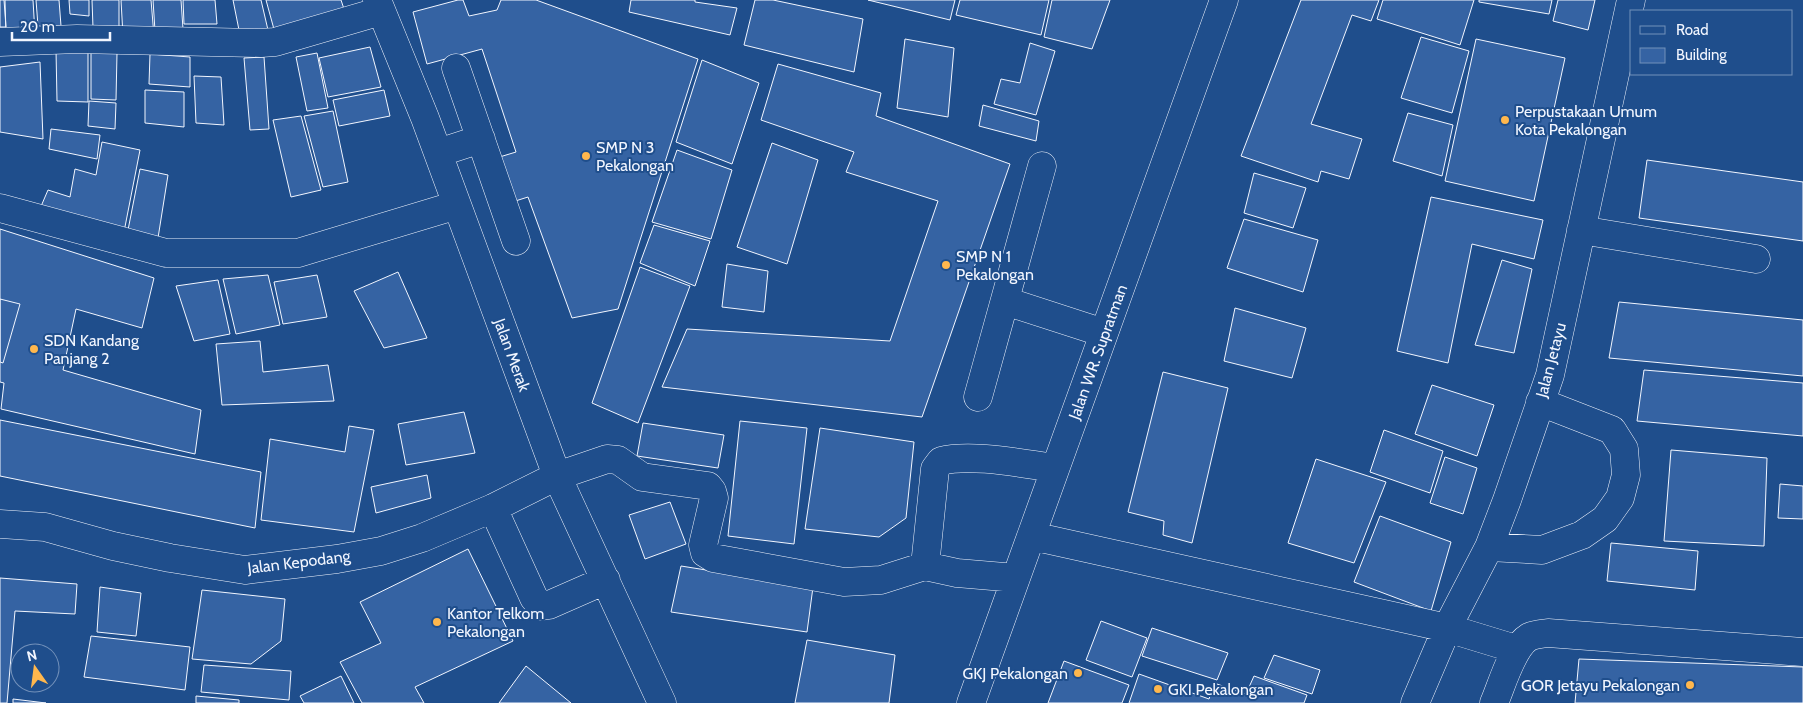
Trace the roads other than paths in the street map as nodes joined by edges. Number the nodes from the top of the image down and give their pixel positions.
1 (1224, 0) edge
2 (1631, 0) edge
3 (379, 5) edge
4 (0, 42) edge
5 (456, 68) dead end
6 (481, 139) junction
7 (438, 153) junction
8 (1042, 166) dead end
9 (457, 205) junction
10 (0, 208) edge
11 (1582, 230) junction
12 (516, 241) dead end
13 (1756, 259) dead end
14 (1005, 301) junction
15 (1104, 333) junction
16 (978, 397) dead end
17 (1540, 402) junction
18 (1056, 468) junction
19 (557, 476) junction
20 (493, 508) junction
21 (0, 524) edge
22 (1032, 536) junction
23 (1489, 547) junction
24 (925, 566) junction
25 (1016, 578) junction
26 (606, 580) junction
27 (1447, 628) junction
28 (1516, 649) junction
29 (1803, 652) edge
30 (662, 703) edge
31 (971, 703) edge
32 (1415, 703) edge
33 (1494, 703) edge

1 - 15 street, Jalan WR. Supratman
2 - 11 street, Jalan Jetayu
3 - 4 street
3 - 7 street, Jalan Merak
5 - 6 street
6 - 7 street
6 - 12 street
7 - 9 street, Jalan Merak
8 - 14 street
9 - 10 street
9 - 19 street, Jalan Merak
11 - 13 street
11 - 17 street, Jalan Jetayu
14 - 15 street
14 - 16 street
15 - 18 street, Jalan WR. Supratman
17 - 23 street, Jalan Jetayu
17 - 23 street
18 - 22 street, Jalan WR. Supratman
18 - 24 street
19 - 20 street, Jalan Kepodang
19 - 24 street, Jalan Kepodang
19 - 26 street, Jalan Merak
20 - 21 street, Jalan Kepodang
20 - 26 street
22 - 25 street, Jalan WR. Supratman
22 - 27 street
23 - 27 street, Jalan Jetayu
24 - 25 street
25 - 31 street, Jalan WR. Supratman
26 - 30 street, Jalan Merak
27 - 28 street
27 - 32 street, Jalan Jetayu
28 - 29 street
28 - 33 street

